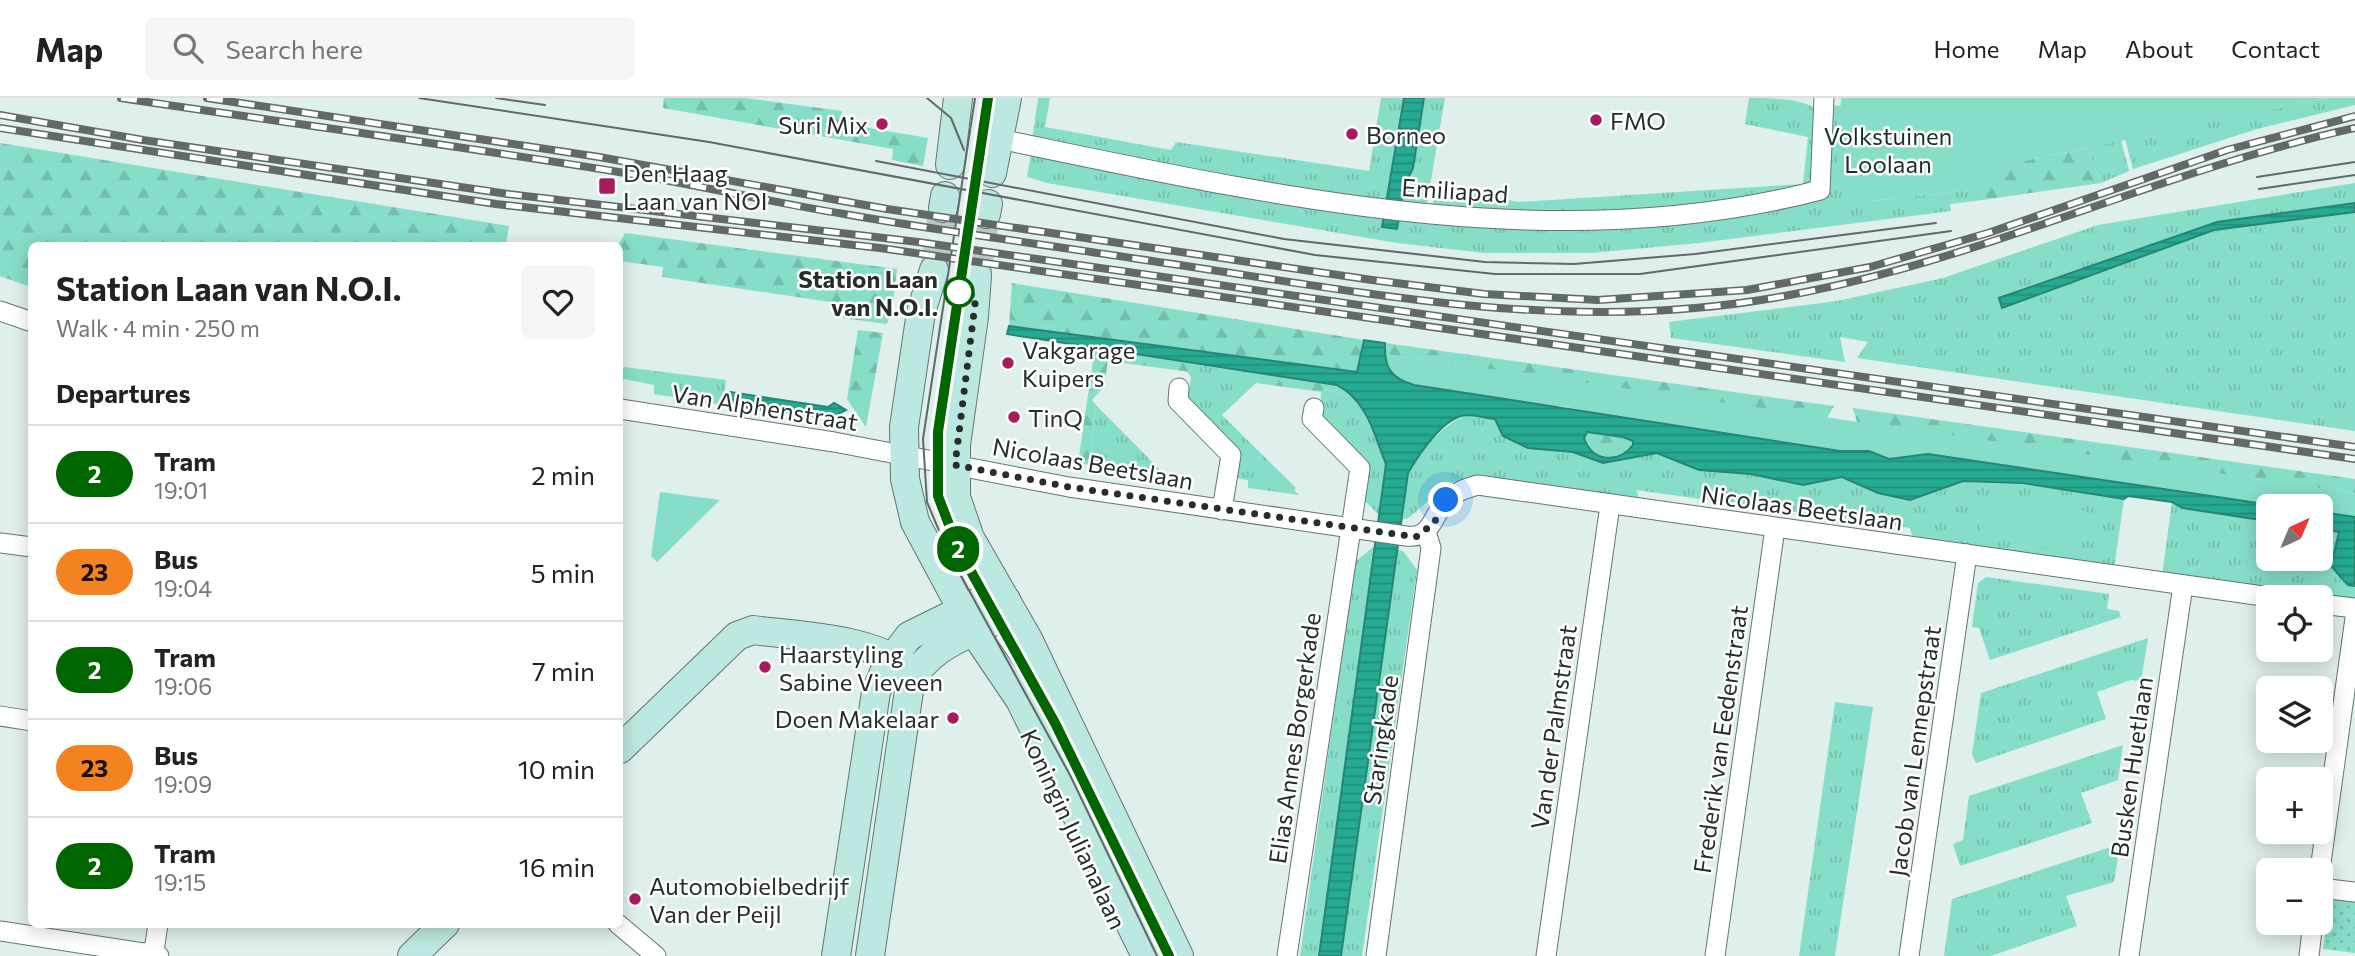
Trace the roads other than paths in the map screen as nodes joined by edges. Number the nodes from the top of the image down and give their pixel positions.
1 (958, 98) edge
2 (1007, 98) edge
3 (1825, 98) edge
4 (999, 139) junction
5 (950, 165) dead end
6 (992, 173) dead end
7 (934, 270) tunnel mouth
8 (977, 275) tunnel mouth
9 (0, 311) edge
10 (28, 321) edge
11 (1179, 388) dead end
12 (1314, 408) dead end
13 (623, 409) edge
14 (903, 455) junction
15 (955, 465) junction
16 (1610, 505) junction
17 (1222, 510) junction
18 (1349, 527) junction
19 (1775, 528) junction
20 (1426, 532) junction
21 (0, 543) edge
22 (28, 546) edge
23 (1967, 554) junction
24 (2183, 585) junction
25 (2256, 595) edge
26 (1006, 600) junction
27 (2333, 605) edge
28 (2355, 608) edge
29 (2355, 618) edge
30 (967, 621) junction
31 (893, 655) junction
32 (915, 673) junction
33 (1055, 699) junction
34 (1020, 700) junction
35 (0, 716) edge
36 (28, 720) edge
37 (623, 745) edge
38 (2322, 858) edge
39 (2333, 889) edge
40 (2355, 892) edge
41 (158, 928) edge
42 (441, 928) edge
43 (623, 928) edge
44 (0, 932) edge
45 (2313, 935) edge
46 (157, 953) edge
47 (412, 956) edge
48 (656, 956) edge
49 (835, 956) edge
50 (870, 956) edge
51 (1134, 956) edge
52 (1146, 956) edge
53 (1179, 956) edge
54 (1193, 956) edge
55 (1287, 956) edge
56 (1376, 956) edge
57 (1546, 956) edge
58 (1714, 956) edge
59 (1909, 956) edge
60 (2129, 956) edge
61 (2312, 956) edge

1 - 5 main road
2 - 4 main road
3 - 4 street, Emiliapad
4 - 6 main road
7 - 14 main road, Koningin Julianalaan
8 - 15 main road, Koningin Julianalaan
9 - 10 street
11 - 17 street, Nicolaas Beetslaan
12 - 18 street
13 - 14 street, Van Alphenstraat
14 - 15 street, Van Alphenstraat
14 - 30 main road, Koningin Julianalaan
15 - 17 street, Nicolaas Beetslaan
15 - 26 main road, Koningin Julianalaan
16 - 19 street, Nicolaas Beetslaan
16 - 20 street, Nicolaas Beetslaan
16 - 57 street, Van der Palmstraat
17 - 18 street, Nicolaas Beetslaan
18 - 20 street, Nicolaas Beetslaan
18 - 55 street, Elias Annes Borgerkade
19 - 23 street, Nicolaas Beetslaan
19 - 58 street, Frederik van Eedenstraat
20 - 56 street, Staringkade
21 - 22 street
23 - 24 street, Nicolaas Beetslaan
23 - 59 street, Jacob van Lennepstraat
24 - 25 street, Nicolaas Beetslaan
24 - 60 street, Busken Huetlaan
26 - 30 main road
26 - 33 main road, Koningin Julianalaan
27 - 28 street
29 - 38 street
30 - 31 main road
30 - 32 main road
30 - 34 main road, Koningin Julianalaan
31 - 32 main road
31 - 37 main road
31 - 49 main road
32 - 50 main road
33 - 53 main road, Koningin Julianalaan
33 - 54 street, Koningin Julianalaan
34 - 51 street, Koningin Julianalaan
34 - 52 main road, Koningin Julianalaan
35 - 36 street
39 - 40 street
41 - 46 street
42 - 47 main road
43 - 48 street
44 - 46 street
45 - 61 street

